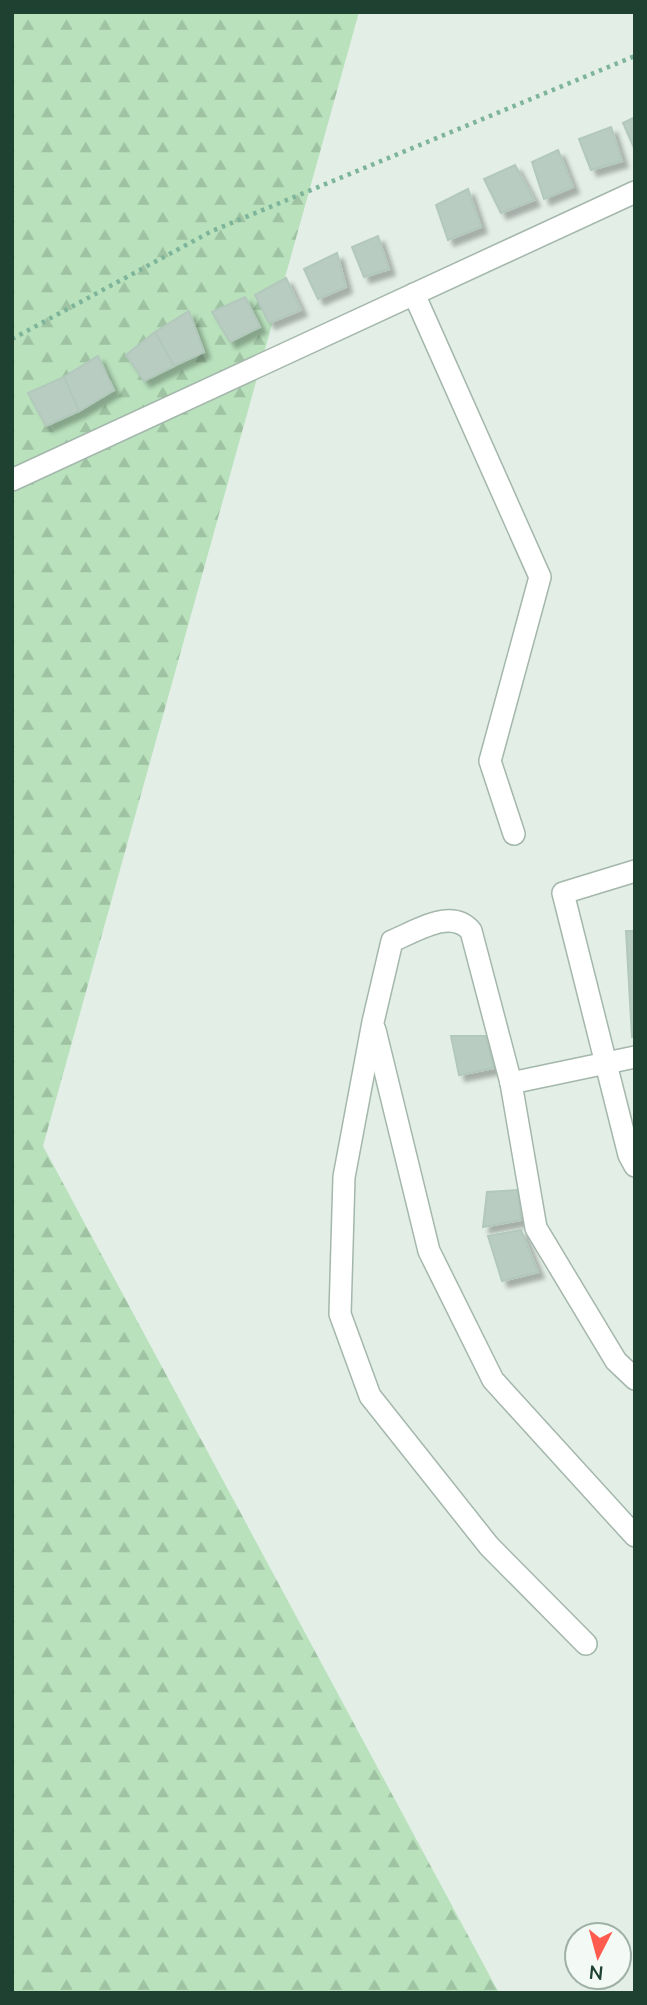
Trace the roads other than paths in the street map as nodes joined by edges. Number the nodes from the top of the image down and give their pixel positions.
1 (635, 192) edge
2 (414, 294) junction
3 (12, 480) edge
4 (514, 834) dead end
5 (635, 871) edge
6 (373, 1022) junction
7 (635, 1058) edge
8 (606, 1062) junction
9 (511, 1083) junction
10 (635, 1166) edge
11 (635, 1379) edge
12 (635, 1536) edge
13 (586, 1644) dead end

1 - 2 street
2 - 3 street
2 - 4 street
5 - 8 street
6 - 9 street
6 - 12 street
6 - 13 street
7 - 8 street
8 - 9 street
8 - 10 street
9 - 11 street

